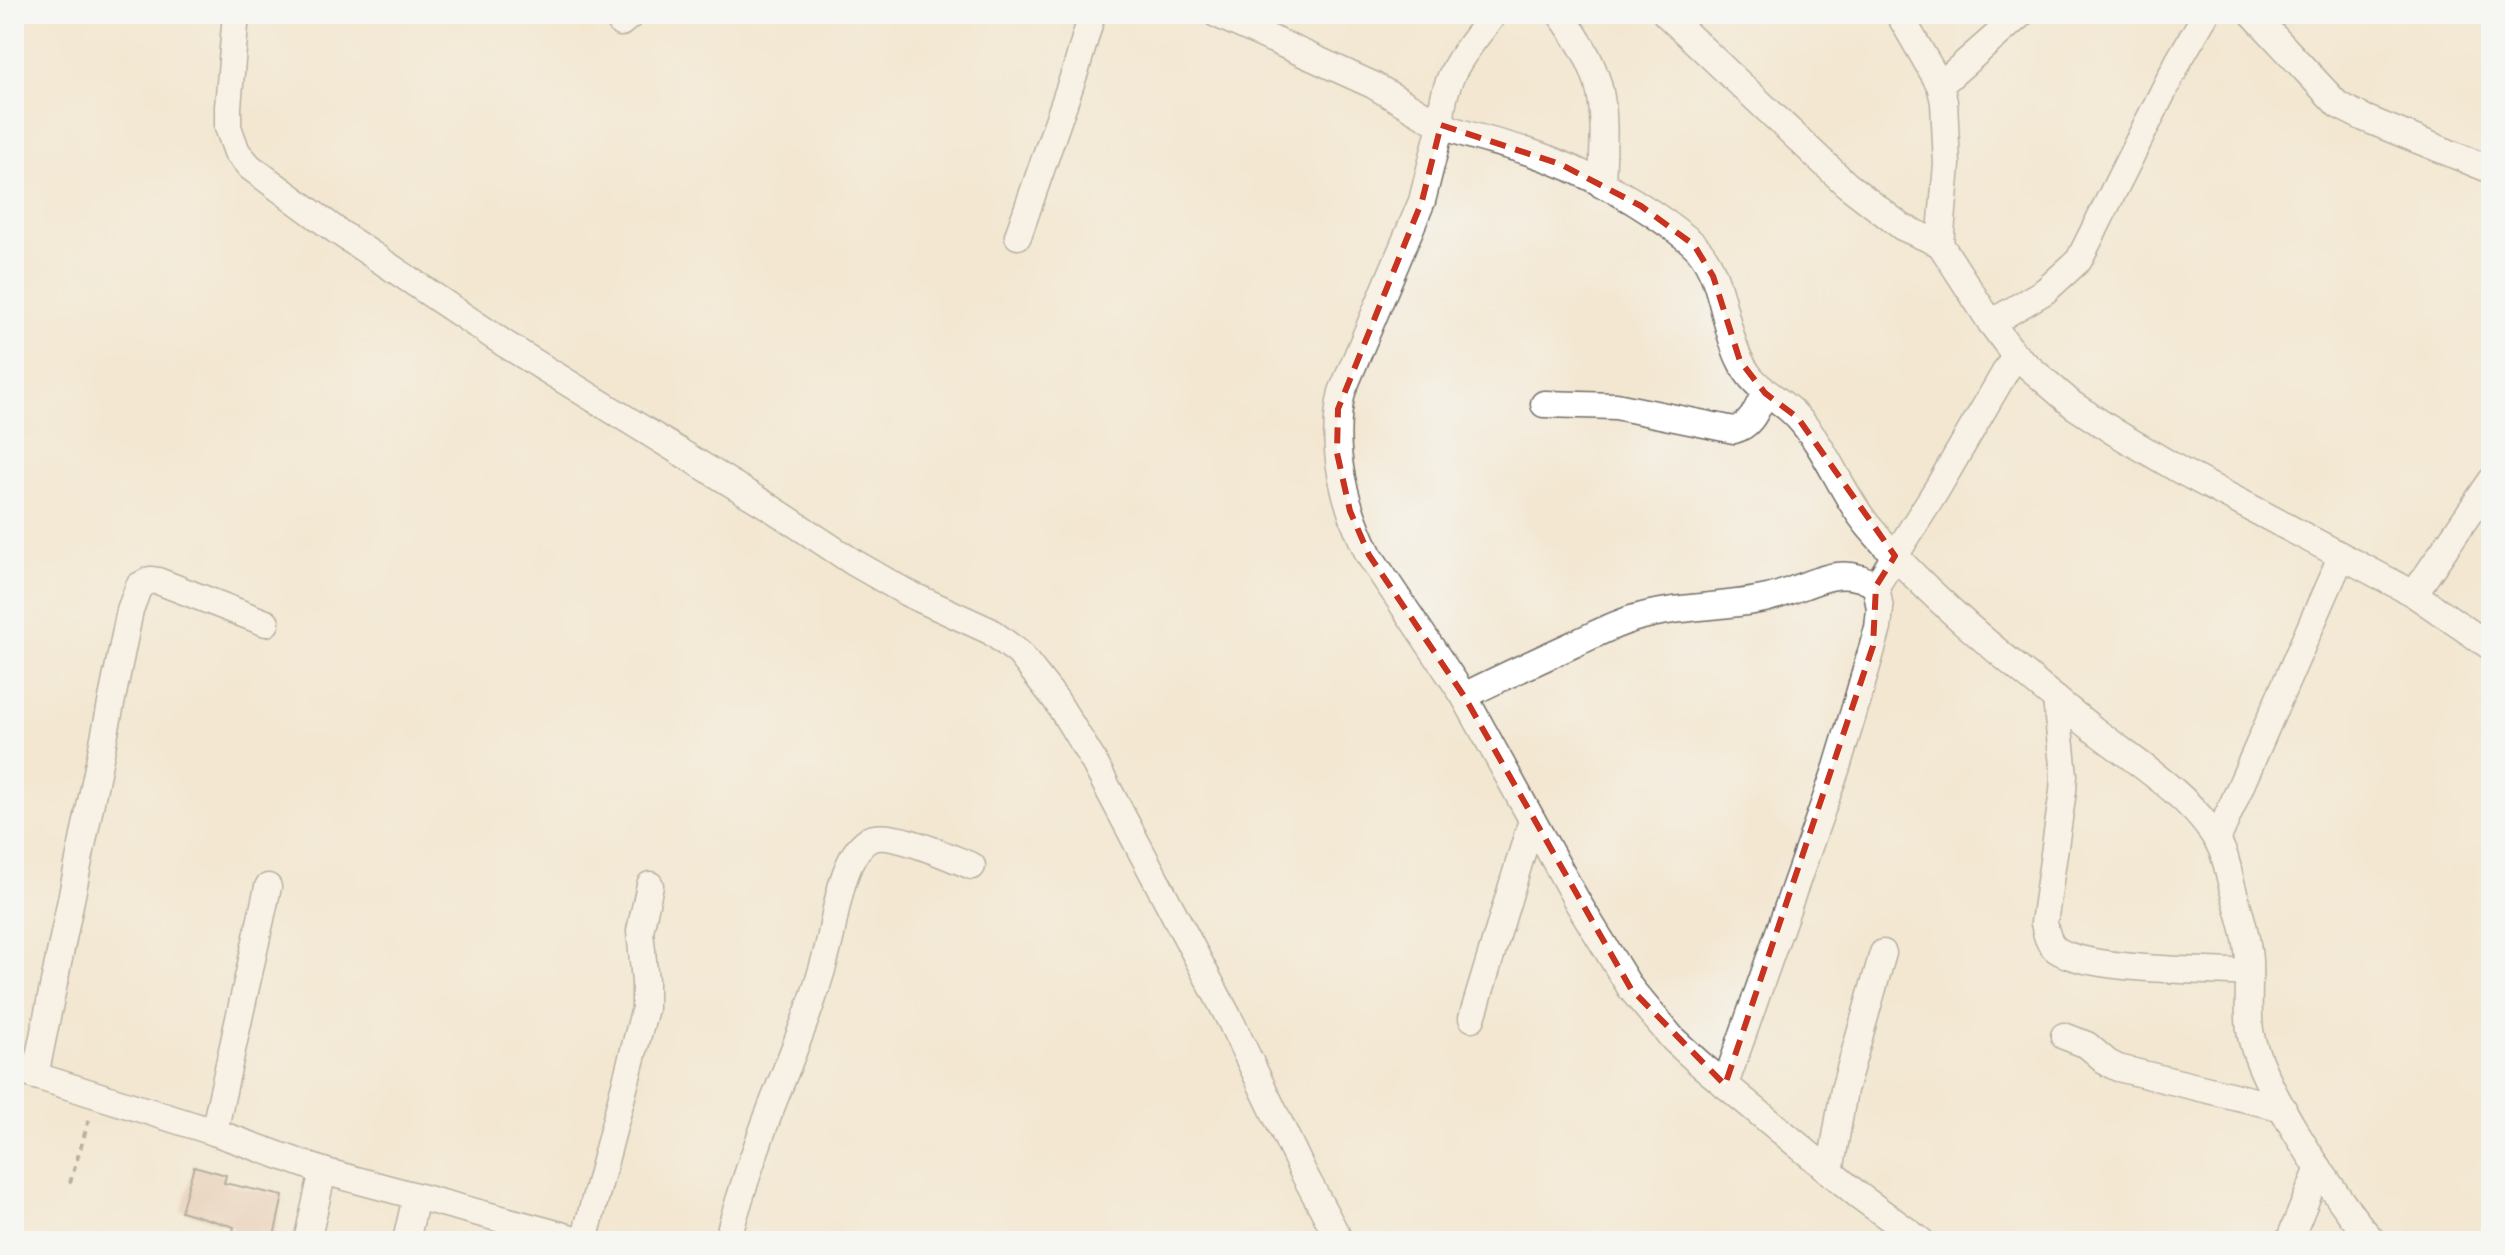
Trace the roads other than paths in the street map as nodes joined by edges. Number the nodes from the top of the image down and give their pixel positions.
1 (236, 14) edge
2 (1092, 14) edge
3 (1216, 14) edge
4 (1494, 14) edge
5 (1560, 14) edge
6 (1666, 14) edge
7 (1899, 14) edge
8 (2021, 14) edge
9 (2206, 14) edge
10 (2253, 14) edge
11 (1940, 85) junction
12 (1441, 125) junction
13 (2491, 170) edge
14 (1602, 185) junction
15 (1018, 236) dead end
16 (1940, 244) junction
17 (1991, 323) junction
18 (2015, 355) junction
19 (1765, 393) junction
20 (1544, 404) dead end
21 (2491, 481) edge
22 (1895, 556) junction
23 (2341, 557) junction
24 (1876, 586) junction
25 (2414, 594) junction
26 (266, 623) dead end
27 (2491, 647) edge
28 (1464, 696) junction
29 (2056, 699) junction
30 (1532, 820) junction
31 (2217, 840) junction
32 (972, 866) dead end
33 (650, 885) dead end
34 (268, 887) dead end
35 (1883, 953) dead end
36 (2249, 973) junction
37 (1472, 1018) dead end
38 (2064, 1036) dead end
39 (25, 1072) edge
40 (1725, 1085) junction
41 (2283, 1108) junction
42 (214, 1132) junction
43 (2319, 1168) junction
44 (323, 1171) junction
45 (1830, 1172) junction
46 (416, 1197) junction
47 (307, 1241) edge
48 (406, 1241) edge
49 (584, 1241) edge
50 (727, 1241) edge
51 (1340, 1241) edge
52 (1921, 1241) edge
53 (2289, 1241) edge
54 (2373, 1241) edge

1 - 51 street
2 - 15 street
3 - 12 street
4 - 12 street
5 - 14 street
6 - 16 street
7 - 11 street
8 - 11 street
9 - 17 street
10 - 13 street
11 - 16 street
12 - 14 street
12 - 28 street
14 - 19 street
16 - 17 street
17 - 18 street
18 - 22 street
18 - 23 street
19 - 20 street
19 - 22 street
21 - 25 street
22 - 24 street
22 - 29 street
23 - 25 street
23 - 31 street
24 - 28 street
24 - 40 street
25 - 27 street
26 - 39 street
28 - 30 street
29 - 31 street
29 - 36 street
30 - 37 street
30 - 40 street
31 - 36 street
32 - 50 street
33 - 49 street
34 - 42 street
35 - 45 street
36 - 41 street
38 - 41 street
39 - 42 street
40 - 45 street
41 - 43 street
42 - 44 street
43 - 53 street
43 - 54 street
44 - 46 street
44 - 47 street
45 - 52 street
46 - 48 street
46 - 49 street

